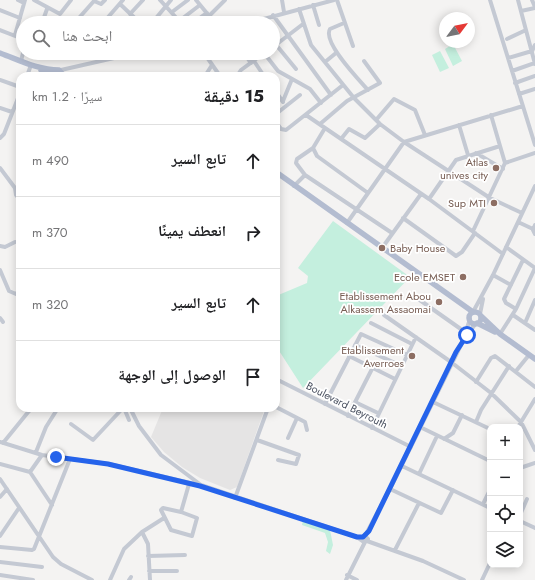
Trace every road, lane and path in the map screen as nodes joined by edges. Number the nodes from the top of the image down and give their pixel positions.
1 (18, 0) edge
2 (34, 0) edge
3 (105, 0) edge
4 (143, 0) edge
5 (160, 0) edge
6 (172, 0) edge
7 (188, 0) edge
8 (196, 0) edge
9 (225, 0) edge
10 (282, 0) edge
11 (336, 0) edge
12 (491, 0) edge
13 (518, 0) edge
14 (532, 0) edge
15 (25, 1) edge
16 (69, 1) edge
17 (121, 2) edge
18 (200, 5) junction
19 (314, 5) junction
20 (166, 6) junction
21 (535, 7) edge
22 (47, 9) junction
23 (299, 9) junction
24 (0, 10) edge
25 (521, 11) junction
26 (172, 12) junction
27 (284, 12) junction
28 (130, 14) joint
29 (208, 14) junction
30 (273, 15) joint
31 (16, 16) edge
32 (21, 16) edge
33 (44, 16) edge
34 (81, 16) edge
35 (110, 16) edge
36 (158, 16) edge
37 (175, 16) edge
38 (187, 16) edge
39 (205, 16) edge
40 (270, 16) edge
41 (344, 23) junction
42 (303, 24) junction
43 (319, 25) dead end
44 (280, 26) edge
45 (0, 30) edge
46 (526, 30) junction
47 (16, 32) edge
48 (15, 36) joint
49 (287, 36) junction
50 (507, 39) dead end
51 (280, 40) edge
52 (353, 46) dead end
53 (535, 46) edge
54 (280, 51) edge
55 (532, 51) junction
56 (336, 53) junction
57 (0, 54) edge
58 (508, 58) junction
59 (16, 60) edge
60 (17, 60) edge
61 (105, 60) edge
62 (209, 60) edge
63 (255, 60) edge
64 (269, 60) edge
65 (20, 61) joint
66 (252, 62) junction
67 (325, 62) junction
68 (364, 62) dead end
69 (535, 64) edge
70 (31, 65) junction
71 (212, 65) junction
72 (296, 69) dead end
73 (512, 71) junction
74 (28, 72) edge
75 (47, 72) edge
76 (67, 72) edge
77 (208, 72) edge
78 (217, 72) edge
79 (240, 72) edge
80 (261, 72) edge
81 (280, 72) edge
82 (280, 72) edge
83 (535, 76) edge
84 (292, 79) junction
85 (0, 80) edge
86 (515, 83) junction
87 (16, 85) edge
88 (343, 85) junction
89 (535, 89) edge
90 (368, 90) junction
91 (519, 94) junction
92 (300, 95) dead end
93 (331, 95) junction
94 (280, 97) edge
95 (354, 98) junction
96 (283, 101) junction
97 (16, 102) edge
98 (321, 103) junction
99 (286, 106) junction
100 (523, 106) junction
101 (0, 108) edge
102 (280, 111) edge
103 (12, 112) junction
104 (306, 114) junction
105 (491, 116) junction
106 (376, 120) junction
107 (320, 124) junction
108 (380, 124) junction
109 (459, 125) junction
110 (280, 128) edge
111 (325, 128) junction
112 (425, 135) junction
113 (0, 138) edge
114 (341, 139) junction
115 (533, 140) junction
116 (404, 142) junction
117 (535, 145) edge
118 (500, 146) junction
119 (313, 148) junction
120 (476, 153) junction
121 (535, 154) edge
122 (468, 155) junction
123 (505, 163) junction
124 (0, 168) edge
125 (385, 169) junction
126 (503, 169) junction
127 (448, 171) junction
128 (305, 174) junction
129 (280, 175) edge
130 (535, 182) edge
131 (294, 186) junction
132 (535, 187) edge
133 (368, 193) junction
134 (421, 194) junction
135 (16, 195) edge
136 (490, 198) junction
137 (429, 199) junction
138 (357, 209) junction
139 (522, 213) junction
140 (403, 218) junction
141 (518, 222) junction
142 (347, 223) junction
143 (534, 227) edge
144 (474, 232) junction
145 (392, 233) junction
146 (535, 234) edge
147 (16, 242) dead end
148 (0, 246) edge
149 (506, 247) junction
150 (382, 248) junction
151 (503, 254) junction
152 (523, 260) junction
153 (535, 260) edge
154 (534, 267) edge
155 (0, 270) edge
156 (493, 275) junction
157 (511, 285) junction
158 (484, 293) junction
159 (16, 294) edge
160 (414, 296) dead end
161 (535, 300) edge
162 (516, 309) junction
163 (384, 315) dead end
164 (471, 315) junction
165 (481, 315) junction
166 (513, 315) junction
167 (371, 323) dead end
168 (477, 323) junction
169 (525, 323) junction
170 (535, 330) edge
171 (465, 332) junction
172 (500, 334) junction
173 (416, 337) junction
174 (462, 342) junction
175 (412, 344) junction
176 (354, 345) junction
177 (529, 354) junction
178 (407, 355) junction
179 (350, 356) junction
180 (535, 359) edge
181 (452, 362) junction
182 (402, 366) junction
183 (509, 366) junction
184 (373, 367) junction
185 (516, 371) junction
186 (394, 379) junction
187 (476, 382) junction
188 (280, 383) edge
189 (535, 388) edge
190 (491, 393) junction
191 (535, 399) edge
192 (355, 402) junction
193 (433, 402) junction
194 (325, 404) junction
195 (534, 405) edge
196 (280, 409) edge
197 (28, 412) edge
198 (55, 412) edge
199 (120, 412) edge
200 (126, 412) edge
201 (132, 412) edge
202 (267, 412) edge
203 (378, 413) junction
204 (462, 415) junction
205 (348, 416) junction
206 (297, 418) junction
207 (129, 420) dead end
208 (476, 422) junction
209 (520, 422) junction
210 (71, 424) dead end
211 (420, 427) junction
212 (372, 428) junction
213 (487, 428) edge
214 (307, 430) dead end
215 (437, 436) junction
216 (288, 438) dead end
217 (444, 439) junction
218 (257, 440) junction
219 (2, 442) edge
220 (411, 447) junction
221 (535, 450) edge
222 (36, 452) junction
223 (42, 454) junction
224 (70, 459) junction
225 (278, 460) dead end
226 (488, 460) edge
227 (535, 463) edge
228 (0, 464) edge
229 (402, 466) junction
230 (523, 467) edge
231 (30, 472) junction
232 (184, 474) junction
233 (419, 474) junction
234 (0, 479) edge
235 (181, 482) junction
236 (189, 484) junction
237 (200, 486) junction
238 (390, 489) junction
239 (7, 490) junction
240 (453, 490) junction
241 (487, 496) edge
242 (0, 497) edge
243 (235, 498) junction
244 (527, 500) dead end
245 (419, 503) junction
246 (483, 504) junction
247 (52, 505) junction
248 (487, 506) edge
249 (19, 508) junction
250 (523, 509) edge
251 (181, 512) junction
252 (164, 518) junction
253 (523, 523) edge
254 (535, 528) edge
255 (142, 532) junction
256 (0, 536) edge
257 (38, 536) junction
258 (365, 539) junction
259 (0, 547) edge
260 (395, 550) junction
261 (185, 555) dead end
262 (148, 556) junction
263 (0, 562) edge
264 (42, 566) dead end
265 (488, 568) edge
266 (149, 571) junction
267 (177, 571) dead end
268 (0, 576) edge
269 (346, 578) edge
270 (33, 580) edge
271 (92, 580) edge
272 (110, 580) edge
273 (150, 580) edge
274 (357, 580) edge
275 (464, 580) edge
276 (482, 580) edge

1 - 15 street
2 - 22 street
3 - 34 street
4 - 28 street
5 - 20 street
6 - 20 street
7 - 26 street
8 - 18 street
9 - 29 street
10 - 27 street
11 - 19 street
11 - 41 street
12 - 58 street
13 - 25 street
14 - 21 street
15 - 32 street
16 - 22 street
17 - 28 street
17 - 35 street
18 - 29 street
18 - 38 street
19 - 23 street
19 - 43 street
20 - 26 street
20 - 36 street
21 - 25 street
22 - 33 street
23 - 27 street
23 - 42 street
24 - 31 street
25 - 46 street
26 - 37 street
27 - 30 street
29 - 39 street
30 - 40 street
41 - 52 street
41 - 56 street
42 - 49 street
42 - 67 street
44 - 49 street
45 - 48 street
46 - 50 street
46 - 55 street
47 - 48 street
49 - 51 street
49 - 93 street
53 - 55 street
54 - 72 street
55 - 58 street
55 - 69 street
56 - 67 street
56 - 90 street
57 - 59 main road
58 - 73 street
60 - 65 main road
61 - 76 street
62 - 71 street
63 - 66 street
64 - 82 street
65 - 70 main road
66 - 79 street
66 - 80 street
67 - 88 street
68 - 90 street
69 - 73 street
70 - 74 street
70 - 75 main road
71 - 77 street
71 - 78 street
73 - 86 street
81 - 84 street
83 - 86 street
84 - 96 street
84 - 98 street
85 - 87 street
86 - 91 street
88 - 93 street
88 - 95 street
89 - 91 street
90 - 95 street
91 - 100 street
92 - 99 street
93 - 98 street
94 - 96 street
95 - 106 street
95 - 107 street
96 - 99 street
97 - 103 street
98 - 104 street
99 - 102 street
100 - 105 street
100 - 115 street
101 - 103 street
103 - 113 street
104 - 107 street
104 - 110 street
105 - 109 street
105 - 118 street
106 - 108 street
106 - 112 street
107 - 111 street
108 - 114 street
108 - 116 street
109 - 112 street
109 - 122 street
111 - 114 street
111 - 119 street
112 - 116 street
114 - 125 street
115 - 117 street
115 - 121 street
116 - 125 street
116 - 127 street
118 - 120 street
118 - 123 street
119 - 128 street
119 - 133 street
120 - 122 street
120 - 126 street
121 - 123 street
122 - 127 street
123 - 126 street
124 - 135 street
125 - 133 street
125 - 134 street
126 - 136 street
127 - 136 street
127 - 137 street
128 - 131 street
128 - 138 street
129 - 131 main road
130 - 132 street
131 - 142 main road
132 - 139 street
133 - 138 street
134 - 137 street
134 - 140 street
136 - 139 street
136 - 144 street
137 - 144 street
138 - 142 street
138 - 145 street
139 - 141 street
140 - 144 street
140 - 145 street
141 - 143 street
141 - 149 street
142 - 150 main road
143 - 146 street
144 - 151 street
145 - 150 street
147 - 148 street
149 - 151 street
149 - 152 street
150 - 164 main road
151 - 156 street
152 - 154 street
152 - 157 street
153 - 154 street
154 - 162 street
155 - 159 street
156 - 157 street
156 - 158 street
157 - 162 street
158 - 164 street
158 - 165 street
160 - 171 street
161 - 169 street
162 - 166 street
163 - 173 street
164 - 165 main road
164 - 168 main road
164 - 171 street
165 - 168 main road
165 - 172 main road
166 - 169 street
166 - 172 street
167 - 175 street
168 - 172 main road
168 - 174 street
169 - 170 street
171 - 174 street
172 - 177 main road
173 - 175 street
173 - 181 street
174 - 181 street
175 - 178 street
176 - 178 street
176 - 179 street
176 - 182 street
177 - 180 main road
177 - 185 street
178 - 182 street
179 - 184 street
179 - 194 street
181 - 187 street
181 - 193 street
182 - 186 street
183 - 185 street
183 - 187 street
183 - 190 street
184 - 186 street
184 - 192 street
185 - 189 street
186 - 203 street
187 - 190 street
188 - 194 street, Boulevard Beyrouth
190 - 208 street
190 - 209 street
191 - 195 street
192 - 203 street
192 - 205 street
193 - 204 street
193 - 211 street
194 - 205 street, Boulevard Beyrouth
195 - 209 street
196 - 206 street
197 - 219 street
198 - 222 street
199 - 210 street
200 - 207 street
201 - 232 street
202 - 218 street
203 - 212 street
204 - 208 street
204 - 217 street
205 - 212 street, Boulevard Beyrouth
206 - 214 street
206 - 216 street
208 - 213 street
209 - 221 street
211 - 215 street
211 - 220 street
212 - 220 street, Boulevard Beyrouth
215 - 217 street
215 - 233 street
217 - 226 street
218 - 225 street
218 - 243 street
219 - 222 street
220 - 229 street
222 - 223 street
223 - 224 street
223 - 231 street
224 - 235 street
224 - 247 street
227 - 230 street
228 - 231 street
229 - 233 street
229 - 238 street
231 - 247 street
232 - 235 street
232 - 237 street
233 - 240 street
234 - 239 street
235 - 236 street
236 - 237 street
236 - 251 street
237 - 243 street
238 - 245 street
238 - 258 street
239 - 242 street
239 - 249 street
240 - 245 street
240 - 246 street
241 - 246 street
243 - 258 street
244 - 250 street
245 - 260 street
246 - 248 street
247 - 257 street
249 - 256 street
249 - 257 street
251 - 252 street
251 - 252 street
252 - 255 street
253 - 254 street
255 - 262 street
255 - 272 street
257 - 259 street
257 - 271 street
258 - 260 street
258 - 269 street
260 - 275 street
261 - 262 street
262 - 266 street
263 - 264 street
265 - 276 street
266 - 267 street
266 - 273 street
268 - 270 street
269 - 274 street

